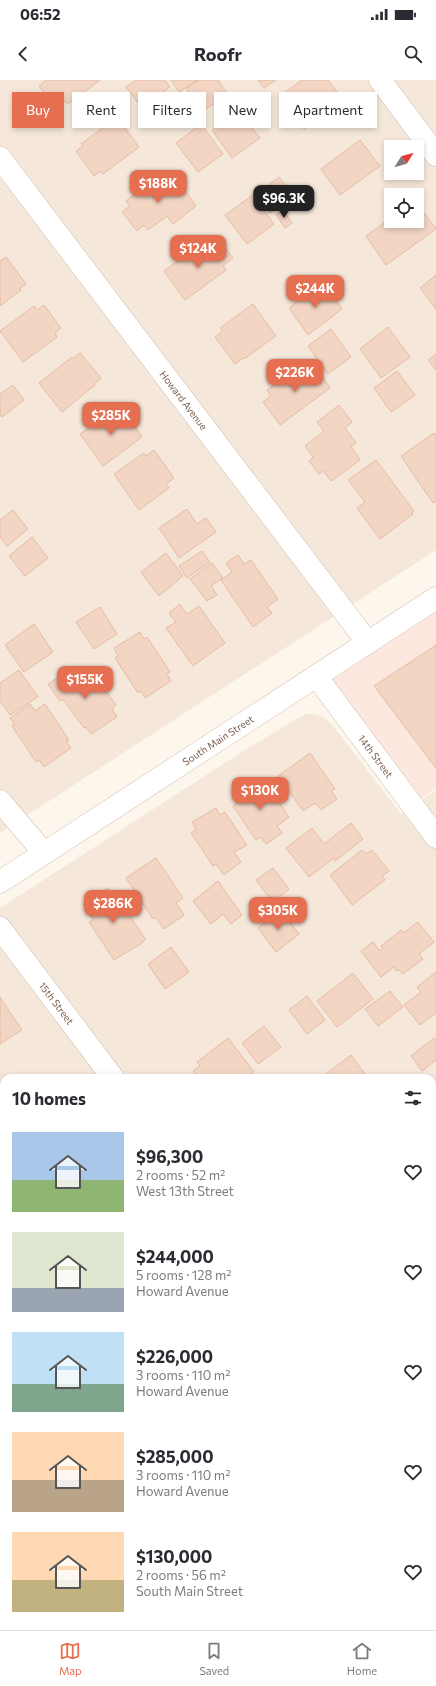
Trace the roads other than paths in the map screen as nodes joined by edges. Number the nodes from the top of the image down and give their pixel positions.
1 (380, 80) edge
2 (436, 155) edge
3 (0, 158) edge
4 (436, 598) edge
5 (368, 643) junction
6 (316, 676) junction
7 (0, 801) edge
8 (436, 837) edge
9 (44, 854) junction
10 (0, 882) edge
11 (0, 928) edge
12 (110, 1074) edge

1 - 2 street
3 - 5 street, Howard Avenue
4 - 5 street, South Main Street
5 - 6 street, South Main Street
6 - 8 street, 14th Street
6 - 9 street, South Main Street
7 - 9 street
9 - 10 street, South Main Street
11 - 12 street, 15th Street

